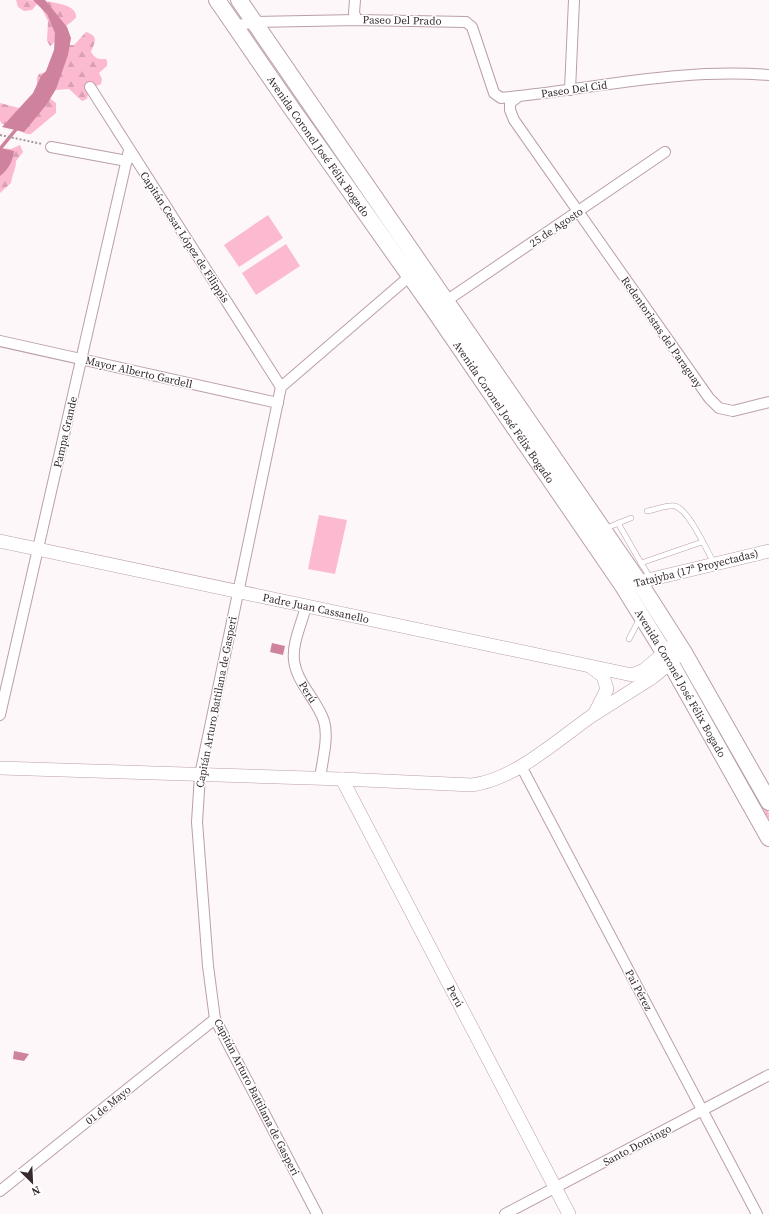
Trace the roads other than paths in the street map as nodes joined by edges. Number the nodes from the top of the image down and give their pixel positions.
1 (217, 0) edge
2 (239, 0) edge
3 (354, 0) edge
4 (574, 0) edge
5 (357, 20) junction
6 (254, 22) junction
7 (235, 26) junction
8 (769, 75) edge
9 (90, 87) dead end
10 (570, 90) junction
11 (519, 96) junction
12 (51, 147) road end
13 (129, 150) junction
14 (665, 152) dead end
15 (127, 161) junction
16 (578, 212) junction
17 (410, 276) junction
18 (446, 301) junction
19 (0, 341) edge
20 (81, 359) junction
21 (281, 387) junction
22 (769, 402) edge
23 (278, 403) junction
24 (647, 511) dead end
25 (631, 518) dead end
26 (618, 523) junction
27 (603, 530) junction
28 (0, 541) edge
29 (702, 542) junction
30 (38, 549) junction
31 (769, 551) edge
32 (641, 563) junction
33 (714, 564) junction
34 (645, 580) junction
35 (623, 586) junction
36 (238, 592) junction
37 (306, 606) junction
38 (641, 616) junction
39 (629, 639) dead end
40 (680, 646) junction
41 (667, 657) junction
42 (591, 666) junction
43 (0, 715) edge
44 (594, 715) junction
45 (521, 766) junction
46 (0, 768) edge
47 (200, 775) junction
48 (320, 779) junction
49 (342, 779) junction
50 (769, 802) edge
51 (769, 838) edge
52 (215, 1019) junction
53 (769, 1075) edge
54 (703, 1110) junction
55 (555, 1188) junction
56 (0, 1191) edge
57 (317, 1214) edge
58 (505, 1214) edge
59 (569, 1214) edge
60 (757, 1214) edge

1 - 7 main road, Avenida Coronel José Félix Bogado
2 - 6 main road, Avenida Coronel José Félix Bogado
3 - 5 street
4 - 10 street
5 - 6 street, Paseo Del Prado
5 - 11 street, Paseo Del Prado
6 - 7 street, Paseo Del Prado
6 - 18 main road, Avenida Coronel José Félix Bogado
7 - 17 main road, Avenida Coronel José Félix Bogado
8 - 10 street, Paseo Del Cid
9 - 13 street, Capitán Cesar López de Filippis
10 - 11 street, Paseo Del Cid
11 - 16 street
12 - 15 street
13 - 15 street, Pampa Grande
13 - 21 street, Capitán Cesar López de Filippis
14 - 16 street, 25 de Agosto
15 - 20 street, Pampa Grande
16 - 18 street, 25 de Agosto
16 - 22 street, Redentoristas del Paraguay
17 - 21 street
17 - 35 main road, Avenida Coronel José Félix Bogado
18 - 27 main road, Avenida Coronel José Félix Bogado
19 - 20 street, Mayor Alberto Gardell
20 - 23 street, Mayor Alberto Gardell
20 - 30 street, Pampa Grande
21 - 23 street, Capitán Arturo Battilana de Gasperi
23 - 36 street, Capitán Arturo Battilana de Gasperi
24 - 29 lane
25 - 26 lane
26 - 27 lane
26 - 32 lane
27 - 34 main road, Avenida Coronel José Félix Bogado
28 - 30 street, Padre Juan Cassanello
29 - 32 lane
29 - 33 lane
30 - 36 street, Padre Juan Cassanello
30 - 43 street, Pampa Grande
31 - 33 street, Tatajyba (17ª Proyectadas)
32 - 34 lane
33 - 34 street, Tatajyba (17ª Proyectadas)
34 - 35 street, Tatajyba (17ª Proyectadas)
34 - 40 main road, Avenida Coronel José Félix Bogado
35 - 38 main road, Avenida Coronel José Félix Bogado
36 - 37 street, Padre Juan Cassanello
36 - 47 street, Capitán Arturo Battilana de Gasperi
37 - 42 street, Padre Juan Cassanello
37 - 48 street, Perú
38 - 39 lane
38 - 41 main road, Avenida Coronel José Félix Bogado
40 - 41 street
40 - 50 main road, Avenida Coronel José Félix Bogado
41 - 42 street, Padre Juan Cassanello
41 - 44 street
41 - 51 main road, Avenida Coronel José Félix Bogado
42 - 44 street
44 - 45 street
45 - 49 street
45 - 54 street, Pai Pérez
46 - 47 street
47 - 48 street
47 - 52 street, Capitán Arturo Battilana de Gasperi
48 - 49 street
49 - 55 street, Perú
52 - 56 street, 01 de Mayo
52 - 57 street, Capitán Arturo Battilana de Gasperi
53 - 54 street, Santo Domingo
54 - 55 street, Santo Domingo
54 - 60 street, Pai Pérez
55 - 58 street, Santo Domingo
55 - 59 street, Perú

